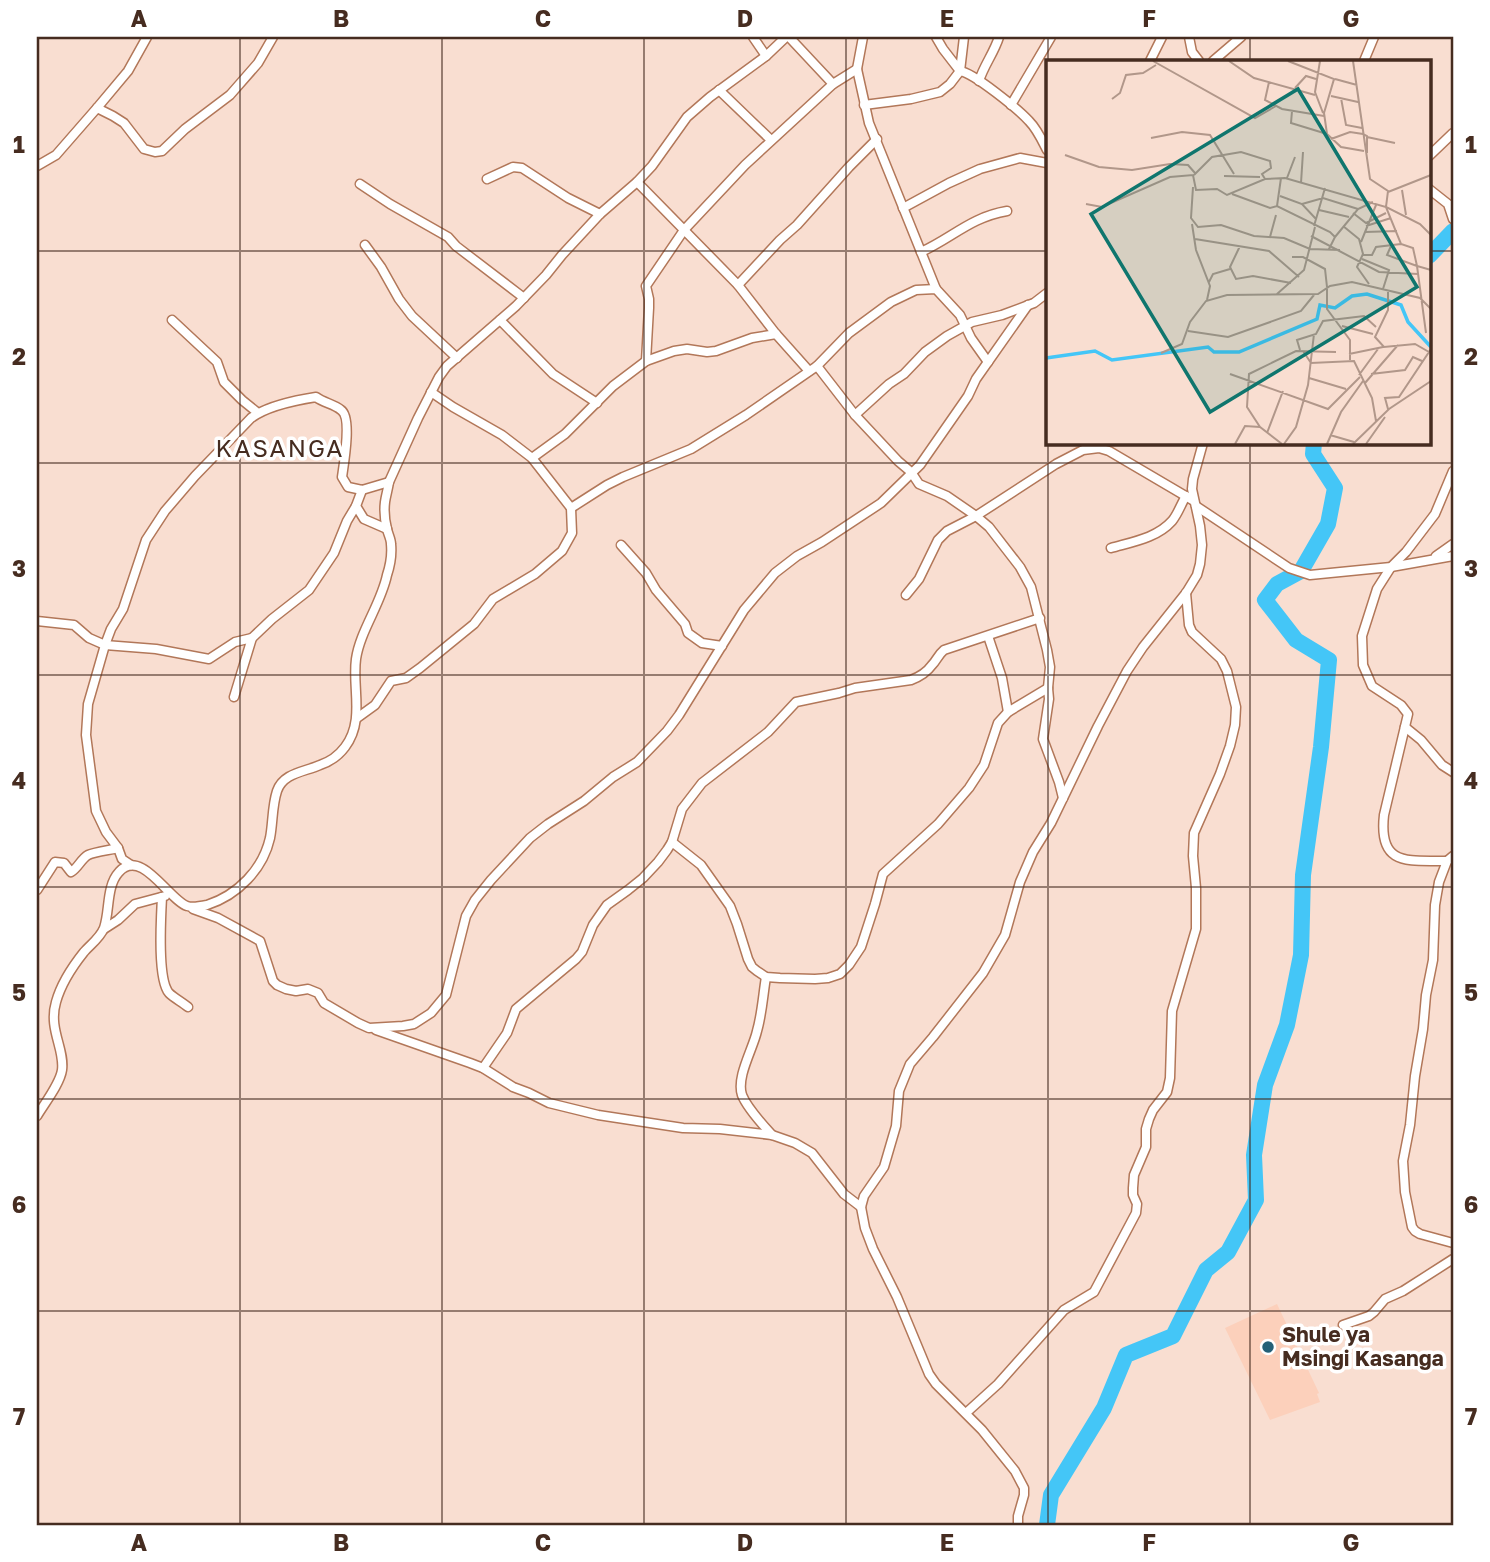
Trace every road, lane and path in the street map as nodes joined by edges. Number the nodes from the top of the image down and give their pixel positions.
1 (145, 37) edge
2 (273, 37) edge
3 (753, 37) edge
4 (788, 37) edge
5 (863, 37) edge
6 (936, 37) edge
7 (964, 37) edge
8 (999, 37) edge
9 (1051, 37) edge
10 (1162, 37) edge
11 (1189, 37) edge
12 (1241, 37) edge
13 (1374, 37) edge
14 (766, 56) junction
15 (1150, 60) edge
16 (1198, 60) edge
17 (1219, 60) edge
18 (1364, 60) edge
19 (857, 69) junction
20 (960, 71) junction
21 (979, 81) junction
22 (833, 84) junction
23 (719, 90) junction
24 (1011, 105) junction
25 (864, 106) junction
26 (97, 108) junction
27 (1453, 133) edge
28 (877, 139) junction
29 (771, 140) junction
30 (1046, 148) edge
31 (1430, 155) edge
32 (1046, 163) edge
33 (37, 166) edge
34 (487, 179) dead end
35 (637, 183) junction
36 (360, 184) dead end
37 (1430, 189) edge
38 (903, 208) junction
39 (1007, 211) dead end
40 (600, 214) junction
41 (1453, 219) edge
42 (684, 230) junction
43 (365, 245) dead end
44 (921, 252) junction
45 (738, 285) junction
46 (936, 289) junction
47 (1046, 294) edge
48 (524, 298) junction
49 (1028, 305) junction
50 (172, 320) dead end
51 (500, 320) junction
52 (966, 325) junction
53 (776, 334) junction
54 (457, 358) junction
55 (646, 361) junction
56 (988, 362) junction
57 (813, 369) junction
58 (431, 392) junction
59 (597, 403) junction
60 (258, 412) junction
61 (855, 415) junction
62 (1203, 444) edge
63 (532, 458) junction
64 (1453, 471) edge
65 (911, 472) junction
66 (389, 482) junction
67 (362, 490) junction
68 (1186, 496) junction
69 (1195, 504) junction
70 (356, 506) junction
71 (571, 508) junction
72 (976, 516) junction
73 (387, 529) junction
74 (1453, 544) edge
75 (621, 545) dead end
76 (1111, 548) dead end
77 (1453, 556) edge
78 (1432, 559) junction
79 (1391, 567) junction
80 (1186, 593) junction
81 (906, 595) dead end
82 (1040, 618) junction
83 (37, 621) edge
84 (988, 636) junction
85 (252, 638) junction
86 (105, 645) junction
87 (722, 646) junction
88 (1048, 688) junction
89 (234, 697) dead end
90 (1008, 712) junction
91 (357, 718) junction
92 (1405, 727) junction
93 (1453, 772) edge
94 (1063, 798) junction
95 (672, 842) junction
96 (118, 848) junction
97 (1450, 859) edge
98 (131, 865) junction
99 (37, 890) edge
100 (166, 895) junction
101 (187, 906) junction
102 (103, 929) junction
103 (766, 977) junction
104 (187, 1007) dead end
105 (369, 1028) junction
106 (483, 1069) junction
107 (37, 1116) edge
108 (772, 1135) junction
109 (861, 1207) junction
110 (1453, 1243) edge
111 (1453, 1259) edge
112 (1343, 1325) dead end
113 (966, 1413) junction
114 (1018, 1525) edge

1 - 26 street
2 - 26 street
3 - 14 street
4 - 14 street
4 - 22 street
5 - 19 street
6 - 20 street
7 - 20 street
8 - 21 street
9 - 24 street
10 - 15 street
11 - 16 street
12 - 17 street
13 - 18 street
14 - 23 street
19 - 22 street
19 - 25 street
20 - 21 street
20 - 25 street
21 - 24 street
22 - 29 street
23 - 29 street
23 - 35 street
24 - 30 street
25 - 28 street
26 - 33 street
27 - 31 street
28 - 38 street
28 - 45 street
29 - 42 street
32 - 38 street
34 - 40 street
35 - 40 street
35 - 42 street
36 - 48 street
37 - 41 street
38 - 44 street
39 - 44 street
40 - 48 street
42 - 45 street
42 - 55 street
43 - 54 street
44 - 46 street
45 - 53 street
46 - 52 street
46 - 57 street
47 - 49 street
48 - 51 street
49 - 52 street
49 - 56 street
50 - 60 street
51 - 54 street
51 - 59 street
52 - 56 street
52 - 61 street
53 - 55 street
53 - 57 street
54 - 58 street
55 - 59 street
56 - 65 street
57 - 61 street
57 - 71 street
58 - 63 street
58 - 66 street
59 - 63 street
60 - 67 street
60 - 86 street
61 - 65 street
62 - 69 street
63 - 71 street
64 - 79 street
65 - 72 street
65 - 87 street
66 - 67 street
66 - 73 street
67 - 70 street
68 - 69 street
68 - 72 street
68 - 76 street
69 - 79 street
69 - 80 street
70 - 73 street
70 - 85 street
71 - 91 street
72 - 81 street
72 - 82 street
73 - 91 street
74 - 78 street
75 - 87 street
77 - 78 street
78 - 79 street
79 - 92 street
80 - 94 street
80 - 113 street
82 - 84 street
82 - 88 street
83 - 86 street
84 - 90 street
84 - 95 street
85 - 86 street
85 - 89 street
86 - 96 street
87 - 105 street
88 - 90 street
88 - 94 street
90 - 103 street
91 - 101 street
92 - 93 street
92 - 97 street
94 - 109 street
95 - 103 street
95 - 106 street
96 - 98 street
96 - 99 street
97 - 110 street
98 - 100 street
98 - 102 street
100 - 101 street
100 - 102 street
100 - 104 street
101 - 105 street
102 - 107 street
103 - 108 street
105 - 106 street
106 - 108 street
108 - 109 street
109 - 113 street
111 - 112 street
113 - 114 street

